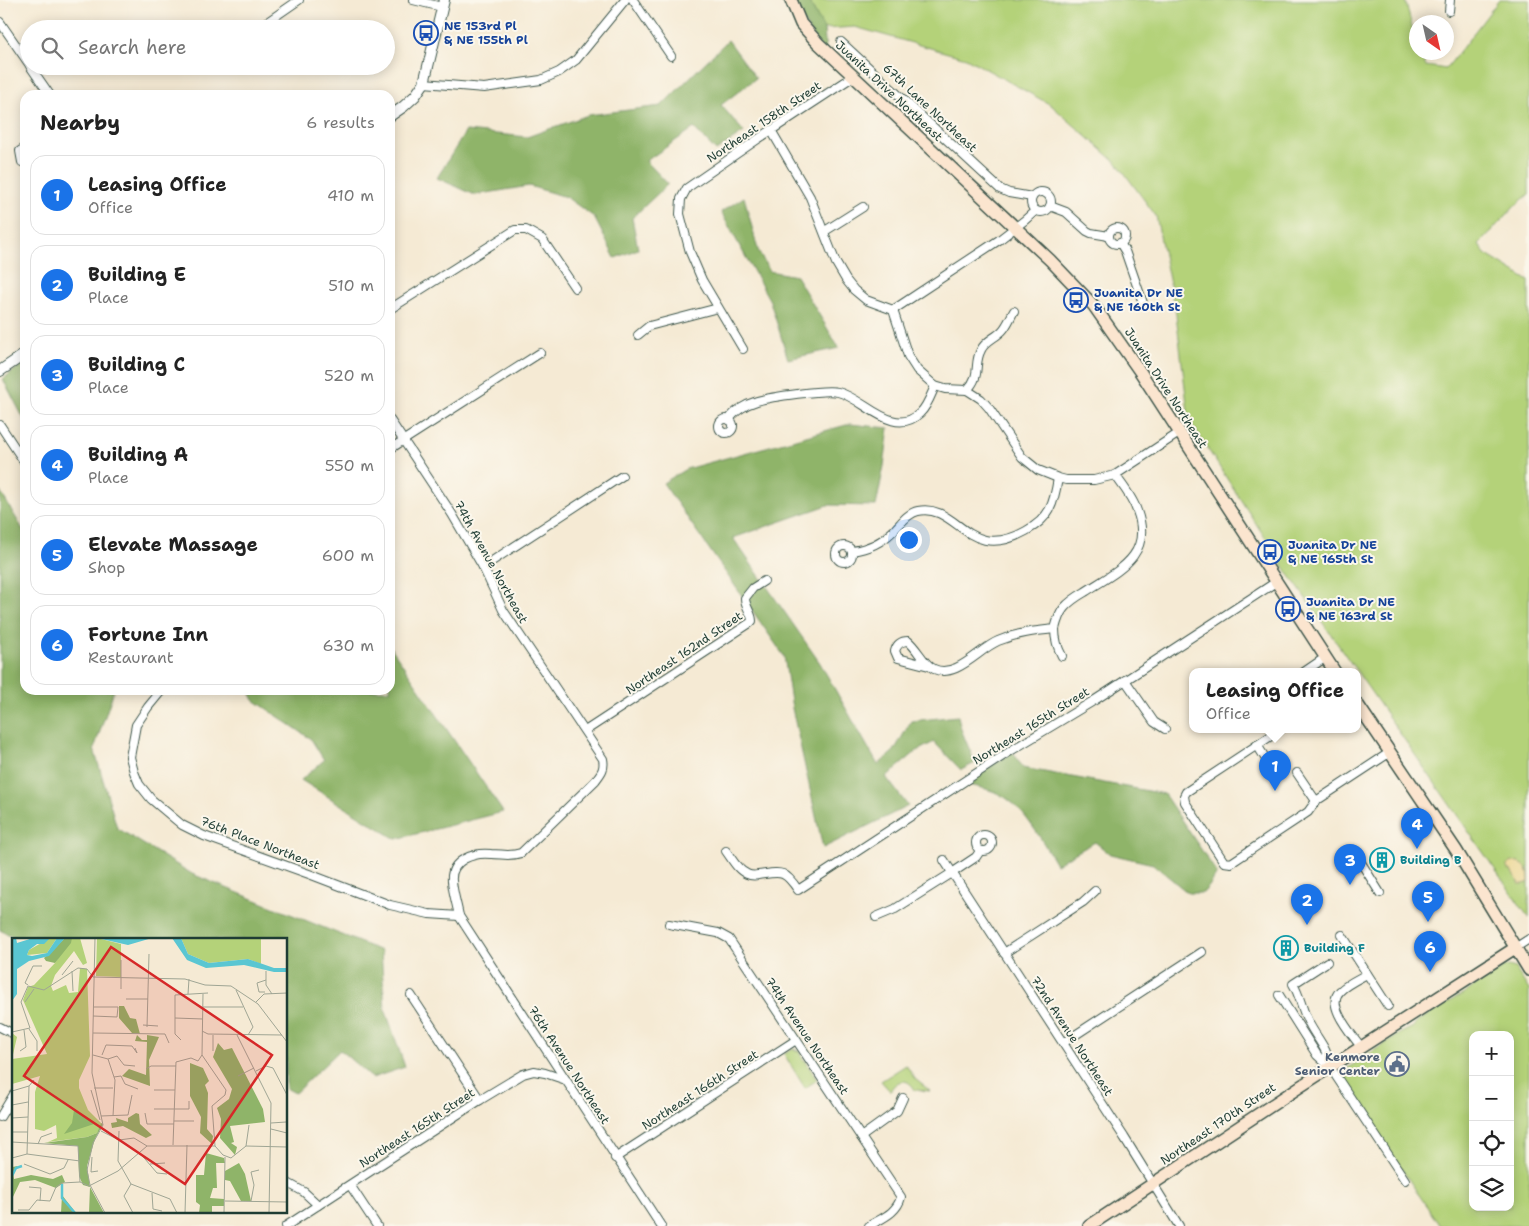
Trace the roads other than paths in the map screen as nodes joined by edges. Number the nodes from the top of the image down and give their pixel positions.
1 (299, 0) edge
2 (413, 0) edge
3 (625, 0) edge
4 (633, 0) edge
5 (791, 0) edge
6 (1450, 0) edge
7 (443, 3) edge
8 (1449, 12) dead end
9 (270, 20) edge
10 (0, 22) edge
11 (841, 42) dead end
12 (20, 51) edge
13 (671, 56) dead end
14 (37, 75) edge
15 (854, 76) junction
16 (424, 83) junction
17 (47, 90) edge
18 (395, 112) edge
19 (771, 130) junction
20 (1032, 197) junction
21 (1050, 206) junction
22 (863, 207) dead end
23 (1035, 211) junction
24 (1015, 227) junction
25 (825, 231) junction
26 (1109, 236) junction
27 (1120, 243) junction
28 (575, 288) dead end
29 (1143, 303) dead end
30 (395, 307) edge
31 (718, 308) junction
32 (893, 310) junction
33 (1014, 311) dead end
34 (638, 336) dead end
35 (743, 349) dead end
36 (540, 353) dead end
37 (20, 357) edge
38 (0, 371) edge
39 (935, 386) junction
40 (968, 390) junction
41 (729, 420) dead end
42 (0, 425) edge
43 (395, 428) edge
44 (1179, 433) junction
45 (403, 440) junction
46 (395, 446) edge
47 (20, 455) edge
48 (1115, 475) junction
49 (622, 476) dead end
50 (1058, 478) junction
51 (852, 551) dead end
52 (483, 568) junction
53 (764, 581) dead end
54 (1276, 582) junction
55 (1055, 628) junction
56 (1062, 656) dead end
57 (1326, 658) junction
58 (929, 666) dead end
59 (1310, 668) edge
60 (1332, 668) edge
61 (1125, 680) junction
62 (158, 695) edge
63 (1361, 711) edge
64 (1165, 730) dead end
65 (585, 731) junction
66 (1275, 733) edge
67 (1257, 745) junction
68 (1389, 753) junction
69 (1297, 773) dead end
70 (1276, 775) dead end
71 (1316, 801) junction
72 (726, 851) dead end
73 (980, 851) dead end
74 (944, 860) dead end
75 (1360, 861) dead end
76 (952, 873) junction
77 (1094, 891) dead end
78 (1380, 892) dead end
79 (459, 916) junction
80 (876, 917) dead end
81 (669, 924) dead end
82 (1342, 935) dead end
83 (1529, 939) edge
84 (1515, 948) junction
85 (1202, 952) dead end
86 (1004, 954) junction
87 (1326, 962) dead end
88 (1529, 970) edge
89 (1367, 974) junction
90 (410, 994) dead end
91 (1279, 995) dead end
92 (1388, 1006) dead end
93 (0, 1027) edge
94 (12, 1033) edge
95 (796, 1040) junction
96 (1063, 1043) junction
97 (1361, 1047) junction
98 (1330, 1067) junction
99 (566, 1080) junction
100 (12, 1097) edge
101 (903, 1098) dead end
102 (480, 1100) junction
103 (0, 1117) edge
104 (861, 1136) junction
105 (615, 1158) junction
106 (1405, 1180) dead end
107 (288, 1183) edge
108 (350, 1185) junction
109 (1152, 1185) junction
110 (318, 1205) junction
111 (286, 1226) edge
112 (377, 1226) edge
113 (661, 1226) edge
114 (869, 1226) edge
115 (1089, 1226) edge
116 (1179, 1226) edge

1 - 9 street
2 - 7 street
3 - 16 street
4 - 13 street
5 - 15 main road, Juanita Drive Northeast
6 - 8 street
7 - 16 street
10 - 12 street
11 - 20 street, 67th Lane Northeast
14 - 17 street
15 - 19 street, Northeast 158th Street
15 - 24 main road, Juanita Drive Northeast
16 - 18 street
19 - 25 street
19 - 31 street, Northeast 158th Street
20 - 21 street, 67th Lane Northeast
20 - 23 street
21 - 23 street
21 - 26 street, 67th Lane Northeast
22 - 25 street
23 - 24 street
24 - 32 street
24 - 44 main road, Juanita Drive Northeast
25 - 32 street
26 - 27 street, 67th Lane Northeast
26 - 27 street, 67th Lane Northeast
27 - 29 street, 67th Lane Northeast
28 - 30 street
31 - 34 street
31 - 35 street
32 - 39 street
33 - 40 street
36 - 45 street
37 - 38 street
39 - 40 street
39 - 41 street
40 - 50 street
42 - 47 street
43 - 45 street, 74th Avenue Northeast
44 - 48 street
44 - 54 main road, Juanita Drive Northeast
45 - 46 street
45 - 52 street, 74th Avenue Northeast
48 - 50 street
48 - 55 street
49 - 52 street
50 - 51 street
52 - 65 street, 74th Avenue Northeast
53 - 65 street, Northeast 162nd Street
54 - 57 main road, Juanita Drive Northeast
54 - 61 street, Northeast 165th Street
55 - 56 street
55 - 58 street
57 - 59 street
57 - 60 main road, Juanita Drive Northeast
61 - 64 street
61 - 72 street, Northeast 165th Street
62 - 79 street, 76th Place Northeast
63 - 68 main road
65 - 79 street, 74th Avenue Northeast
66 - 67 street
67 - 70 street
67 - 71 street
68 - 71 street
68 - 84 main road
69 - 71 street
73 - 76 street
74 - 76 street, 72nd Avenue Northeast
75 - 78 street
76 - 80 street
76 - 86 street, 72nd Avenue Northeast
77 - 86 street
79 - 99 street, 76th Avenue Northeast
81 - 95 street, 74th Avenue Northeast
82 - 89 street
83 - 84 street
84 - 88 main road
84 - 97 main road, Northeast 170th Street
85 - 96 street
86 - 96 street, 72nd Avenue Northeast
87 - 98 street
89 - 92 street
89 - 97 street
90 - 102 street
91 - 98 street
93 - 94 street
95 - 104 street, 74th Avenue Northeast
95 - 105 street, Northeast 166th Street
96 - 109 street, 72nd Avenue Northeast
97 - 98 main road, Northeast 170th Street
98 - 106 street
98 - 109 main road, Northeast 170th Street
99 - 102 street, Northeast 165th Street
99 - 105 street, 76th Avenue Northeast
100 - 103 street
101 - 104 street
102 - 108 street, Northeast 165th Street
104 - 114 street, 74th Avenue Northeast
105 - 113 street, 76th Avenue Northeast
107 - 110 street
108 - 110 street, Northeast 165th Street
108 - 112 street
109 - 115 main road, Northeast 170th Street
109 - 116 street, 72nd Avenue Northeast
110 - 111 street, Northeast 165th Street

